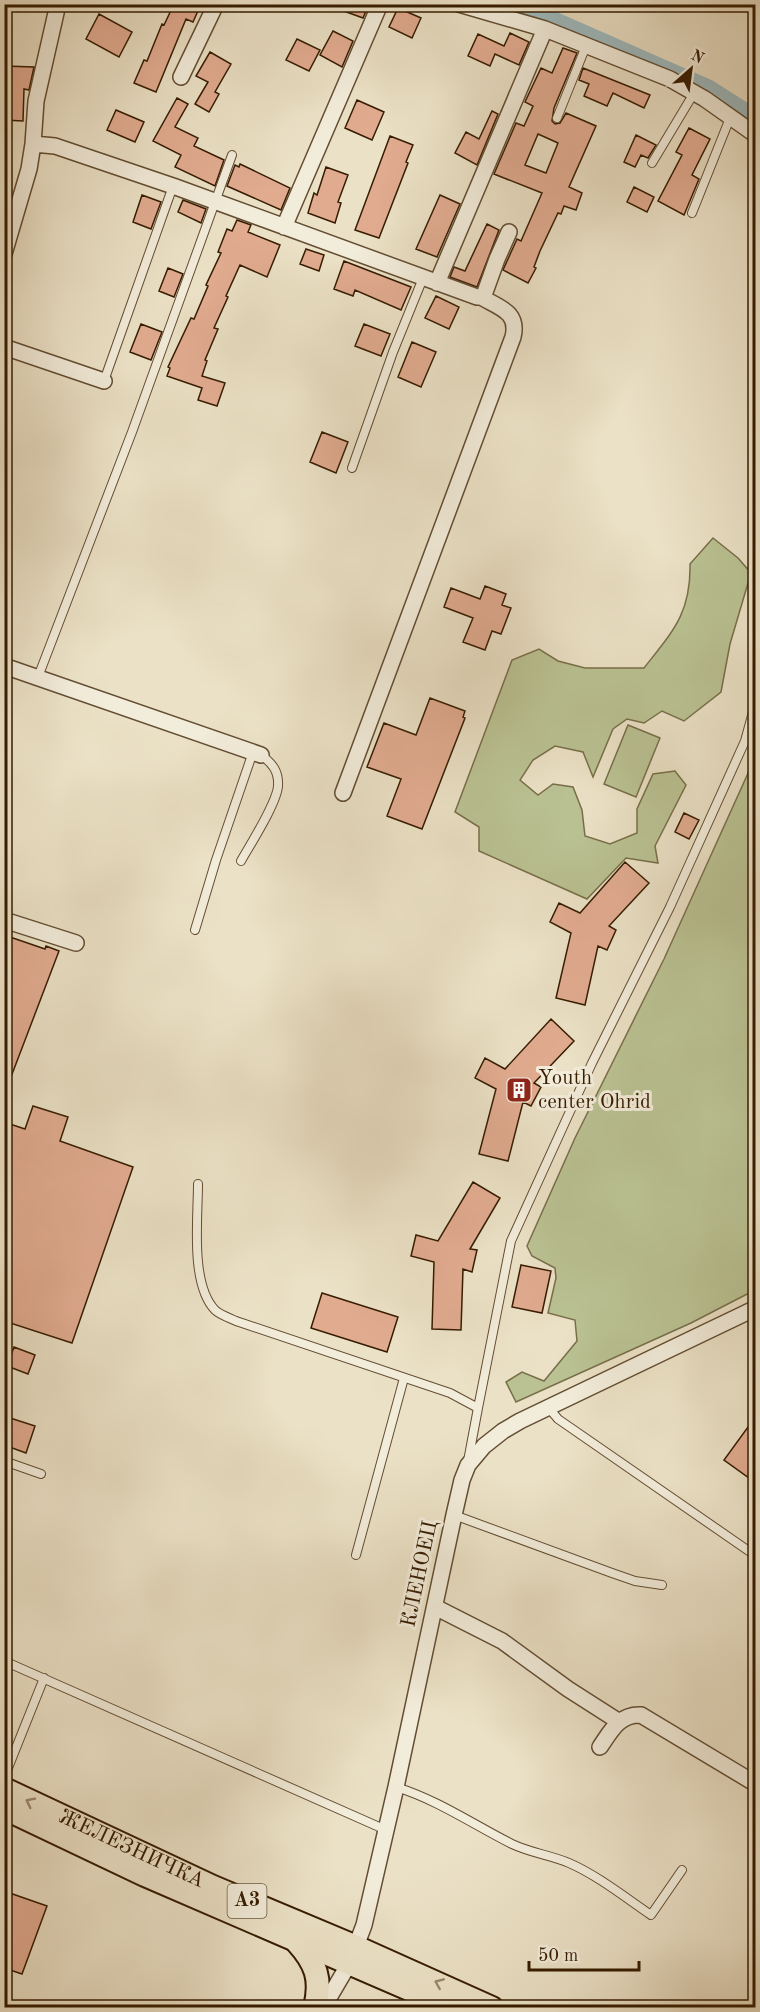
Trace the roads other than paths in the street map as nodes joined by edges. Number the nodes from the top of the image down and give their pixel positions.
1 (58, 4) edge
2 (216, 4) edge
3 (380, 4) edge
4 (459, 4) edge
5 (545, 29) junction
6 (586, 46) junction
7 (181, 77) dead end
8 (694, 93) junction
9 (557, 118) dead end
10 (730, 118) junction
11 (756, 135) edge
12 (33, 144) junction
13 (232, 155) dead end
14 (652, 163) dead end
15 (173, 186) junction
16 (215, 202) junction
17 (692, 213) dead end
18 (284, 227) junction
19 (509, 231) dead end
20 (4, 254) edge
21 (430, 280) junction
22 (481, 297) junction
23 (4, 347) edge
24 (104, 381) joint
25 (352, 468) dead end
26 (4, 666) edge
27 (38, 677) junction
28 (756, 701) edge
29 (257, 753) junction
30 (343, 793) dead end
31 (241, 861) dead end
32 (4, 920) edge
33 (195, 930) dead end
34 (76, 943) dead end
35 (198, 1184) dead end
36 (756, 1308) edge
37 (404, 1378) junction
38 (548, 1407) junction
39 (478, 1408) junction
40 (4, 1461) edge
41 (468, 1465) junction
42 (41, 1474) dead end
43 (454, 1515) junction
44 (356, 1555) dead end
45 (756, 1556) edge
46 (662, 1585) dead end
47 (435, 1607) junction
48 (4, 1660) edge
49 (44, 1678) junction
50 (618, 1721) junction
51 (600, 1747) dead end
52 (4, 1778) edge
53 (756, 1784) edge
54 (396, 1787) junction
55 (5, 1805) edge
56 (386, 1830) junction
57 (682, 1870) dead end
58 (293, 1939) junction
59 (353, 1955) junction
60 (315, 2007) edge
61 (323, 2007) edge
62 (453, 2007) edge
63 (492, 2007) edge

1 - 12 street
2 - 7 street
3 - 18 street
4 - 5 street
5 - 6 street
5 - 21 street
6 - 8 street
6 - 9 lane
8 - 10 street
8 - 14 lane
10 - 11 street
10 - 17 lane
12 - 15 street
12 - 20 street
13 - 16 lane
15 - 16 street
15 - 24 lane
16 - 18 street
16 - 27 lane
18 - 21 street
19 - 22 street
21 - 22 street
21 - 25 lane
22 - 30 street
23 - 24 street
26 - 27 street
27 - 29 street
28 - 39 lane
29 - 31 lane
29 - 33 lane
32 - 34 street
35 - 37 lane
36 - 38 street, КЛЕНОЕЦ
37 - 39 lane
37 - 44 lane
38 - 41 street, КЛЕНОЕЦ
38 - 45 lane
39 - 41 lane
40 - 42 lane
41 - 43 street, КЛЕНОЕЦ
43 - 46 lane
43 - 47 street, КЛЕНОЕЦ
47 - 50 street
47 - 54 street, КЛЕНОЕЦ
48 - 49 lane
49 - 52 lane
49 - 56 lane
50 - 51 street
50 - 53 street
54 - 56 street, КЛЕНОЕЦ
54 - 57 lane
55 - 58 main road, ЖЕЛЕЗНИЧКА / A3
59 -> 55 main road, ЖЕЛЕЗНИЧКА / A3
56 - 59 street, КЛЕНОЕЦ
58 - 59 main road, ЖЕЛЕЗНИЧКА / A3
58 - 60 main road
59 - 61 street, КЛЕНОЕЦ
59 - 62 main road, ЖЕЛЕЗНИЧКА / A3
63 -> 59 main road, ЖЕЛЕЗНИЧКА / A3

